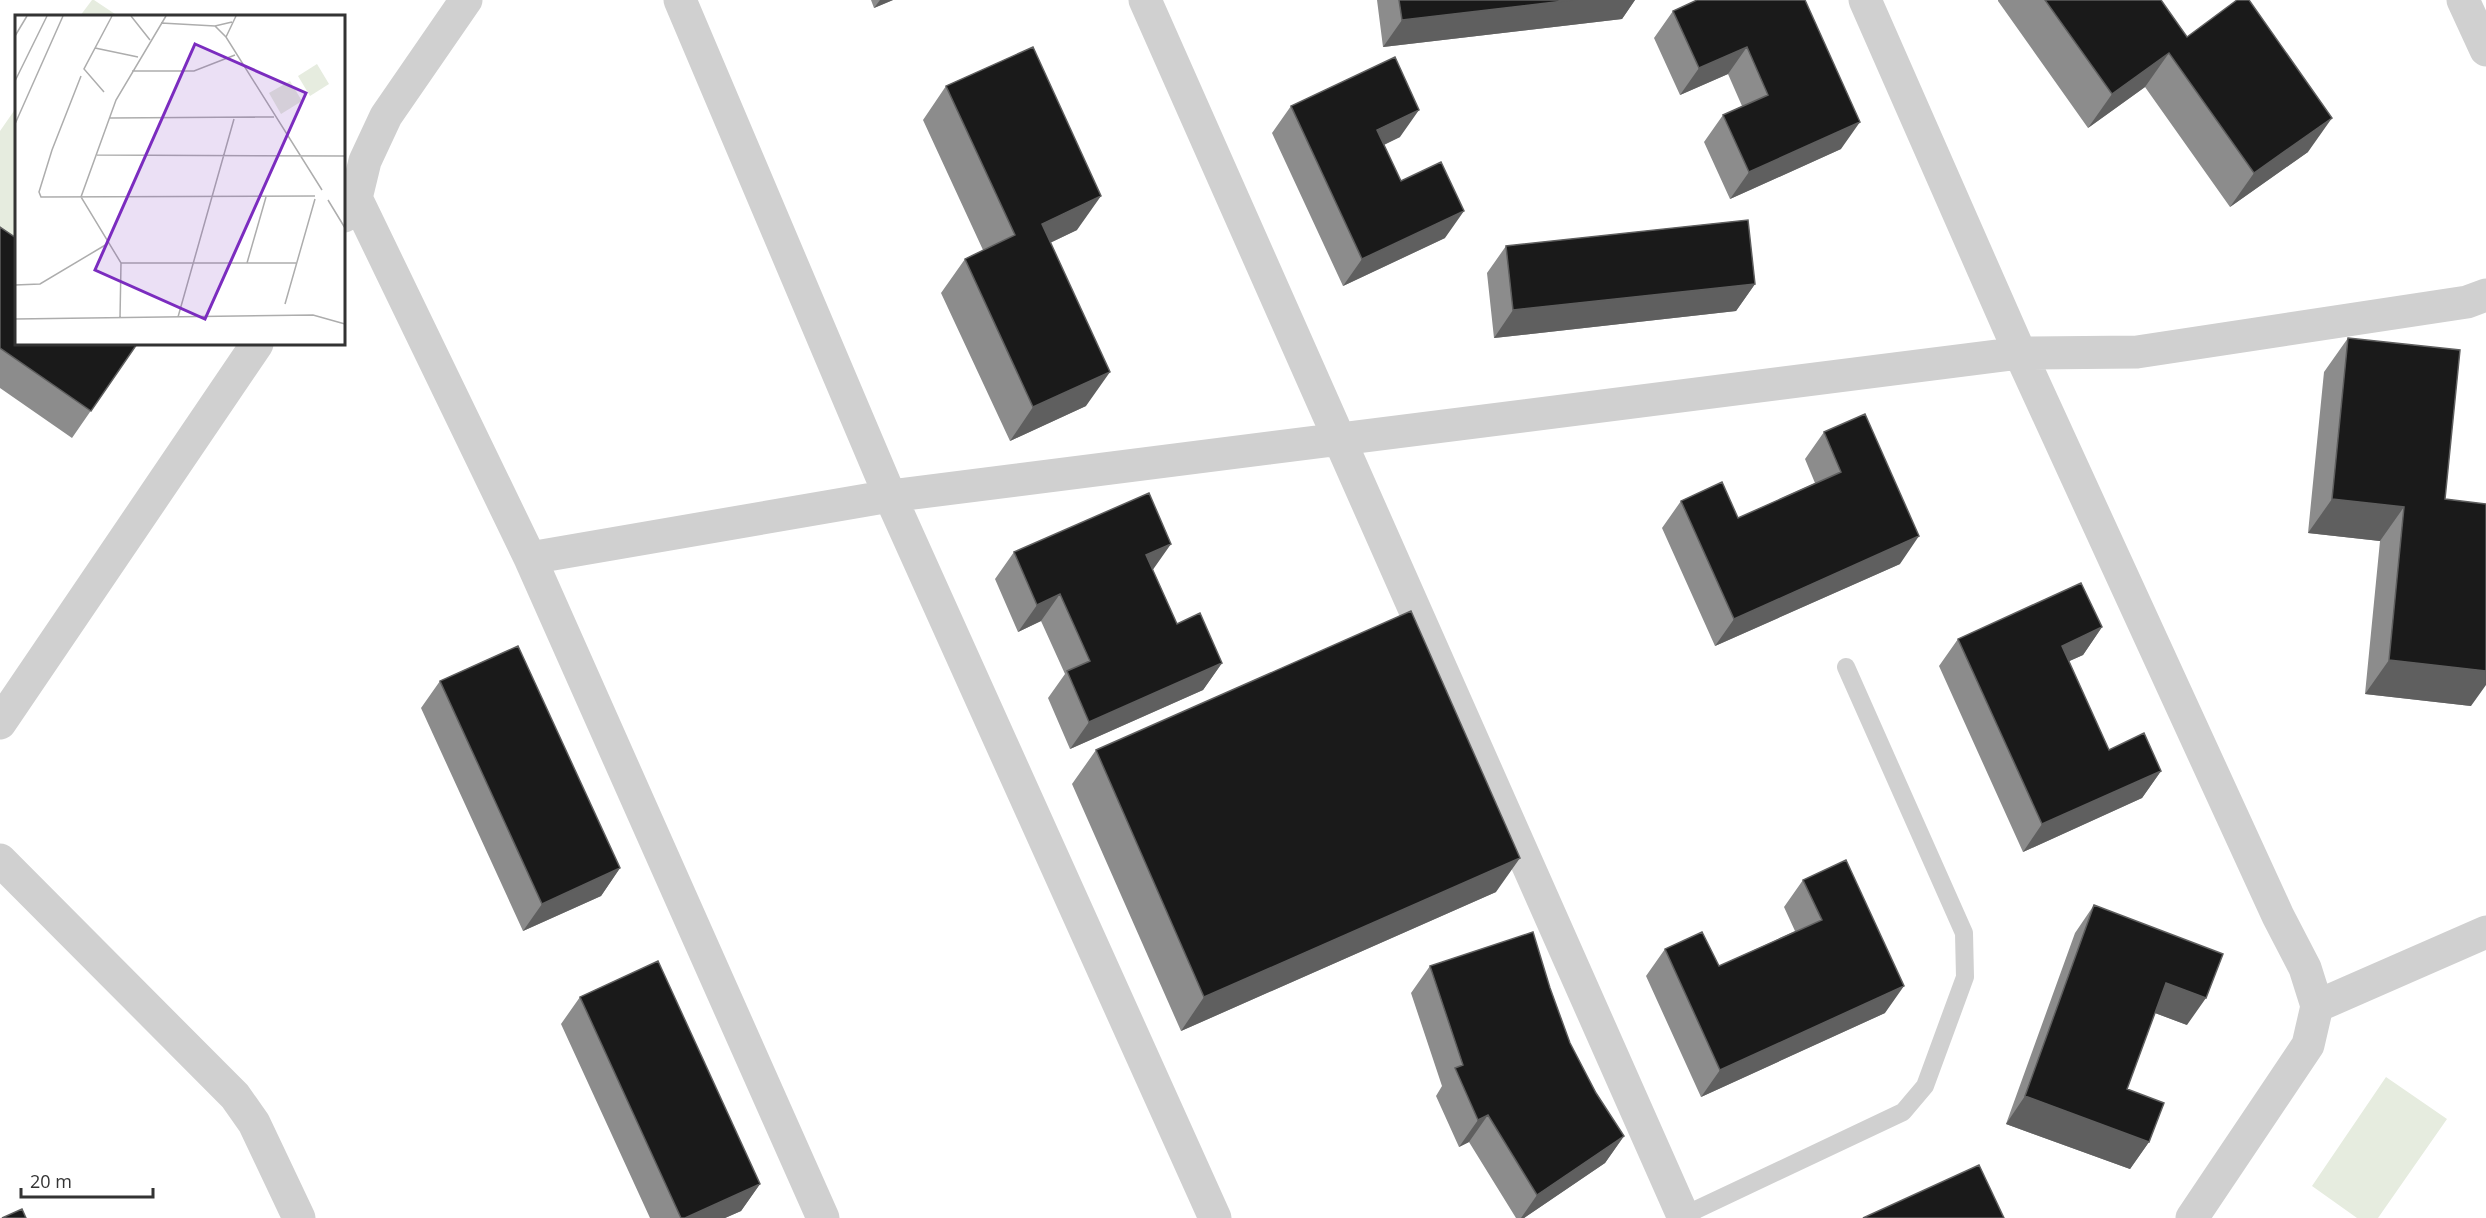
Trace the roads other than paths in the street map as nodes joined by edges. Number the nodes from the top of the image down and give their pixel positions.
1 (466, 0) edge
2 (680, 0) edge
3 (1145, 0) edge
4 (1865, 0) edge
5 (2463, 0) edge
6 (2486, 50) edge
7 (350, 207) edge
8 (2486, 296) edge
9 (256, 345) edge
10 (2020, 353) junction
11 (1338, 439) junction
12 (890, 496) junction
13 (530, 558) junction
14 (1846, 667) dead end
15 (0, 723) edge
16 (0, 860) edge
17 (2486, 932) edge
18 (2317, 1006) junction
19 (2200, 1215) edge
20 (1684, 1217) edge
21 (299, 1218) edge
22 (823, 1218) edge
23 (1215, 1218) edge

1 - 7 street
2 - 12 street
3 - 11 street
4 - 10 street
5 - 6 street
7 - 13 street
8 - 10 street
9 - 15 street
10 - 11 street
10 - 18 street
11 - 12 street
11 - 20 street
12 - 13 street
12 - 23 street
13 - 22 street
14 - 20 lane
16 - 21 street
17 - 18 street
18 - 19 street

